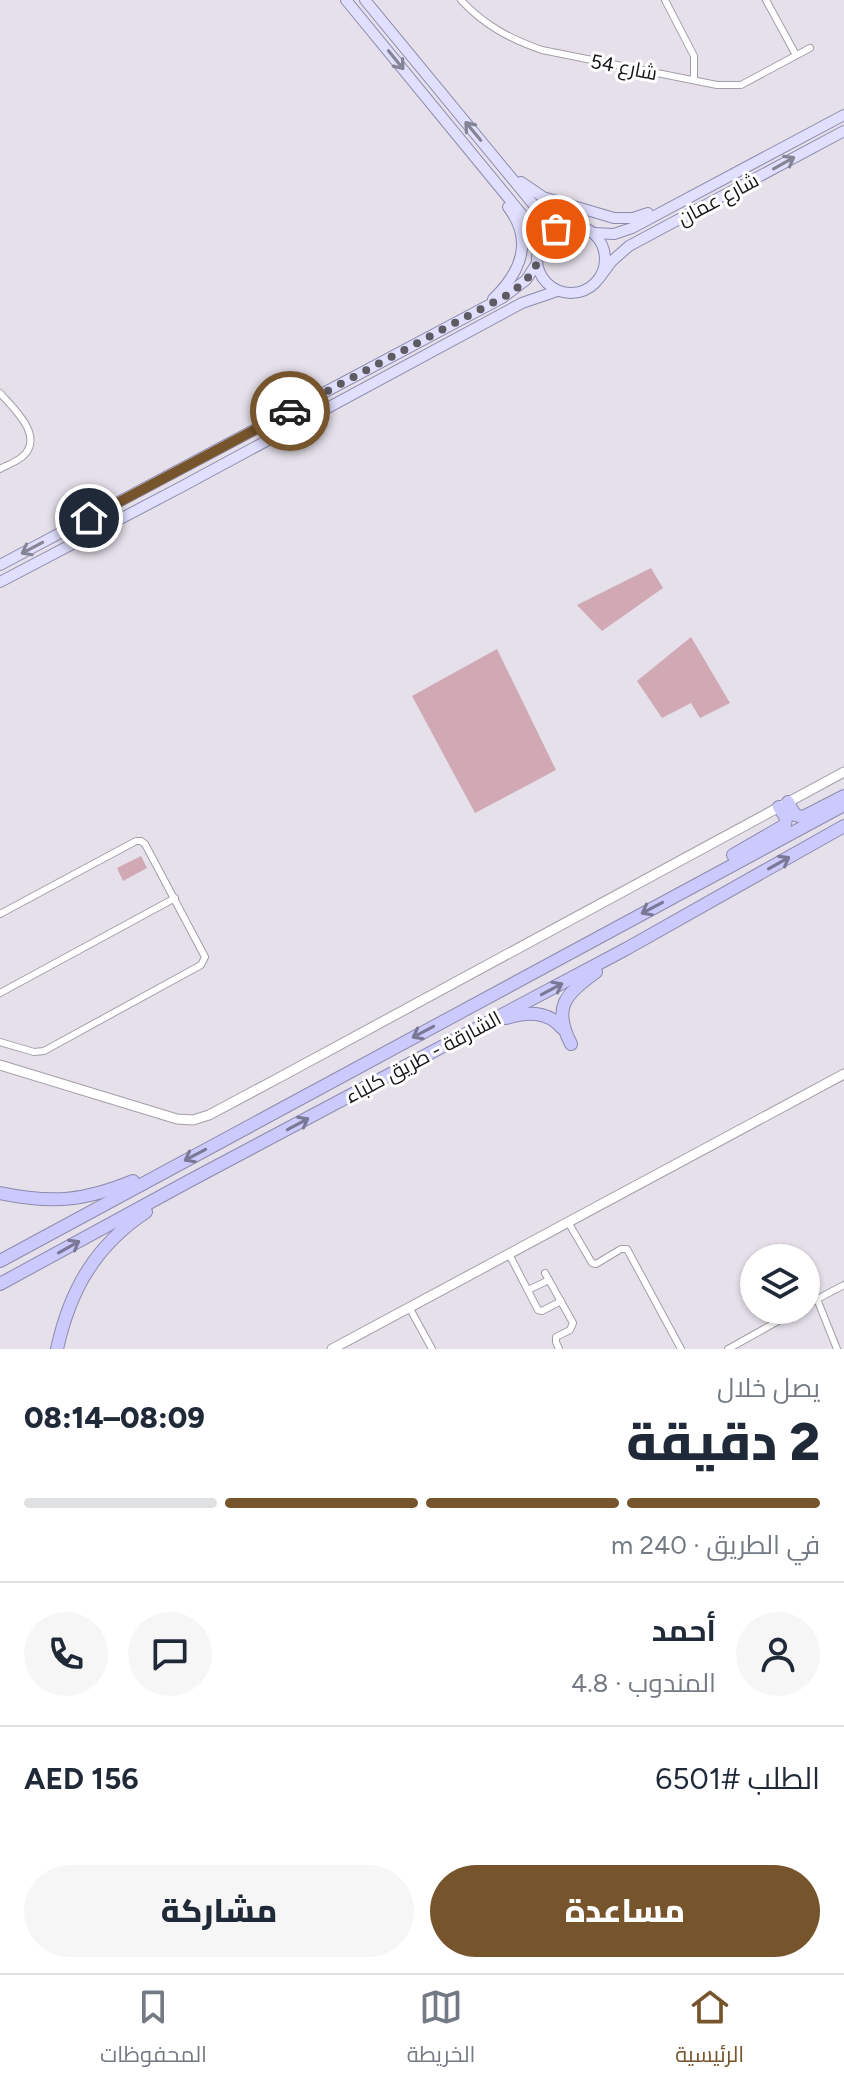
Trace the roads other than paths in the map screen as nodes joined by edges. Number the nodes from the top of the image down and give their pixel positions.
1 (346, 0) edge
2 (365, 0) edge
3 (665, 0) edge
4 (766, 0) edge
5 (464, 1) edge
6 (810, 48) dead end
7 (796, 55) junction
8 (694, 80) junction
9 (844, 115) edge
10 (844, 131) edge
11 (498, 162) junction
12 (492, 178) junction
13 (680, 202) junction
14 (566, 226) junction
15 (593, 233) junction
16 (537, 258) junction
17 (600, 277) junction
18 (557, 291) junction
19 (487, 305) junction
20 (0, 393) edge
21 (0, 469) edge
22 (0, 565) edge
23 (0, 582) edge
24 (844, 772) edge
25 (844, 796) edge
26 (784, 804) junction
27 (844, 805) edge
28 (844, 826) edge
29 (695, 885) junction
30 (175, 898) junction
31 (0, 914) edge
32 (626, 949) junction
33 (0, 993) edge
34 (480, 1027) junction
35 (564, 1030) junction
36 (0, 1042) edge
37 (571, 1044) dead end
38 (0, 1065) edge
39 (844, 1074) edge
40 (160, 1174) junction
41 (191, 1180) junction
42 (0, 1193) edge
43 (568, 1222) junction
44 (509, 1254) junction
45 (0, 1261) edge
46 (0, 1284) edge
47 (844, 1285) edge
48 (528, 1290) junction
49 (820, 1297) edge
50 (561, 1301) junction
51 (820, 1306) edge
52 (409, 1307) junction
53 (773, 1324) edge
54 (57, 1349) edge
55 (332, 1349) edge
56 (432, 1349) edge
57 (559, 1349) edge
58 (681, 1349) edge
59 (728, 1349) edge
60 (837, 1349) edge

1 -> 12 main road
11 -> 2 main road
3 - 8 street
4 - 7 street
5 - 8 street, شارع 54
6 - 7 street, شارع 54
7 - 8 street, شارع 54
9 - 13 main road, شارع عمان
17 -> 10 main road, شارع عمان
11 - 13 main road
11 - 14 main road
12 - 16 main road
12 - 19 main road
13 - 15 main road, شارع عمان
14 - 15 main road
14 - 16 main road
15 - 17 main road
16 - 18 main road
16 - 19 main road
17 - 18 main road
18 - 23 main road
19 -> 22 main road
20 - 21 street
24 - 26 street
25 - 26 highway
26 - 29 highway
26 - 38 street
27 - 29 highway, الشارقة - طريق كلباء
32 -> 28 highway, الشارقة - طريق كلباء
29 -> 40 highway, الشارقة - طريق كلباء
30 - 31 street
30 - 33 street
30 - 36 street
34 -> 32 highway, الشارقة - طريق كلباء
32 - 35 highway
34 - 35 highway
41 -> 34 highway, الشارقة - طريق كلباء
35 - 37 highway
39 - 43 street
40 - 42 highway
40 - 45 highway, الشارقة - طريق كلباء
46 -> 41 highway, الشارقة - طريق كلباء
41 - 54 highway
43 - 44 street
43 - 58 street
44 - 48 street
44 - 52 street
47 - 49 street
48 - 50 street
48 - 50 street
50 - 57 street
51 - 60 street
52 - 55 street
52 - 56 street
53 - 59 street

